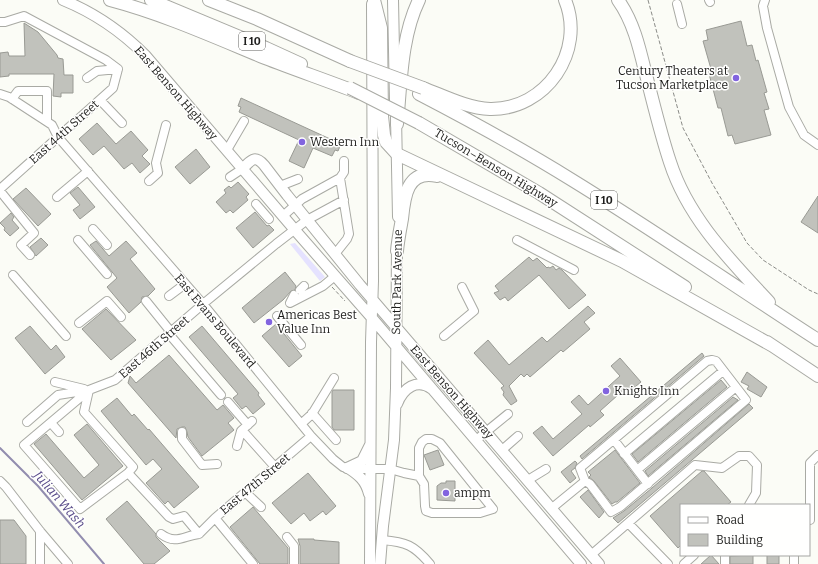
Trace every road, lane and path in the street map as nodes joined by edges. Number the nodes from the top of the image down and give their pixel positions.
1 (63, 0) edge
2 (110, 0) edge
3 (151, 0) edge
4 (209, 0) edge
5 (373, 0) edge
6 (393, 0) edge
7 (419, 0) edge
8 (565, 0) edge
9 (618, 0) edge
10 (648, 0) edge
11 (765, 0) edge
12 (677, 4) dead end
13 (0, 22) edge
14 (682, 24) dead end
15 (118, 69) junction
16 (87, 78) dead end
17 (350, 89) junction
18 (421, 91) junction
19 (0, 94) edge
20 (12, 99) junction
21 (100, 100) junction
22 (47, 121) junction
23 (244, 121) dead end
24 (122, 123) dead end
25 (397, 124) junction
26 (166, 125) dead end
27 (58, 137) junction
28 (816, 141) edge
29 (227, 150) junction
30 (397, 154) junction
31 (344, 161) dead end
32 (242, 169) junction
33 (88, 171) junction
34 (230, 177) dead end
35 (340, 178) junction
36 (298, 179) dead end
37 (449, 180) junction
38 (149, 181) dead end
39 (280, 186) junction
40 (0, 190) edge
41 (57, 198) dead end
42 (344, 200) junction
43 (256, 204) dead end
44 (295, 205) junction
45 (283, 216) junction
46 (269, 219) dead end
47 (307, 220) junction
48 (93, 229) dead end
49 (294, 230) junction
50 (78, 240) dead end
51 (517, 240) dead end
52 (107, 245) dead end
53 (397, 251) junction
54 (334, 254) junction
55 (30, 255) dead end
56 (574, 270) dead end
57 (107, 274) dead end
58 (13, 275) dead end
59 (331, 279) junction
60 (185, 284) junction
61 (462, 287) dead end
62 (299, 290) dead end
63 (818, 294) edge
64 (169, 296) dead end
65 (373, 300) junction
66 (146, 301) dead end
67 (347, 303) dead end
68 (203, 304) junction
69 (277, 316) dead end
70 (782, 316) junction
71 (121, 317) dead end
72 (372, 318) junction
73 (79, 323) dead end
74 (396, 327) junction
75 (170, 333) junction
76 (66, 336) dead end
77 (444, 336) dead end
78 (818, 340) edge
79 (301, 344) dead end
80 (773, 346) junction
81 (396, 347) junction
82 (723, 371) junction
83 (818, 376) edge
84 (334, 378) dead end
85 (55, 382) dead end
86 (736, 387) junction
87 (89, 390) junction
88 (436, 393) junction
89 (221, 395) dead end
90 (228, 402) dead end
91 (312, 412) junction
92 (395, 412) junction
93 (508, 414) dead end
94 (27, 422) dead end
95 (51, 423) junction
96 (302, 424) junction
97 (246, 427) junction
98 (58, 432) dead end
99 (182, 432) dead end
100 (487, 432) junction
101 (311, 436) junction
102 (518, 436) dead end
103 (336, 440) dead end
104 (476, 440) junction
105 (614, 440) junction
106 (372, 442) junction
107 (237, 446) dead end
108 (502, 450) junction
109 (624, 454) junction
110 (818, 455) edge
111 (217, 464) dead end
112 (275, 467) junction
113 (347, 468) junction
114 (546, 468) dead end
115 (372, 469) junction
116 (390, 469) junction
117 (637, 470) junction
118 (128, 472) junction
119 (420, 476) junction
120 (528, 480) junction
121 (0, 481) edge
122 (584, 482) junction
123 (648, 484) junction
124 (245, 492) junction
125 (371, 502) junction
126 (750, 504) edge
127 (810, 504) edge
128 (810, 504) edge
129 (261, 507) dead end
130 (552, 508) junction
131 (215, 518) junction
132 (810, 520) edge
133 (628, 523) junction
134 (40, 531) junction
135 (161, 534) dead end
136 (199, 534) junction
137 (574, 535) junction
138 (287, 537) dead end
139 (382, 540) junction
140 (563, 543) junction
141 (591, 555) junction
142 (693, 556) edge
143 (40, 564) edge
144 (68, 564) edge
145 (253, 564) edge
146 (294, 564) edge
147 (370, 564) edge
148 (380, 564) edge
149 (430, 564) edge
150 (581, 564) edge
151 (599, 564) edge
152 (668, 564) edge
153 (684, 564) edge

1 - 29 main road, East Benson Highway
2 - 17 highway
3 - 17 highway, Tucson–Benson Highway / I 10
4 - 18 highway, I 10, bridge
5 - 30 highway
5 - 65 main road, South Park Avenue
6 - 25 main road, South Park Avenue
7 - 25 highway
8 - 18 highway
9 - 70 highway
10 - 63 path
11 - 28 street
12 - 14 street
13 - 15 street
15 - 16 street
15 - 21 street, East 44th Street
17 - 80 highway, Tucson–Benson Highway / I 10, bridge
18 - 70 highway, I 10
19 - 20 street
20 - 22 street
20 - 22 street
21 - 24 street
21 - 27 street, East 44th Street
22 - 27 street, East Evans Boulevard
23 - 29 street
25 - 30 main road, South Park Avenue
26 - 38 street
27 - 33 street, East Evans Boulevard
27 - 40 street, East 44th Street
29 - 32 main road, East Benson Highway
30 - 37 highway
30 - 53 main road, South Park Avenue
31 - 35 street
32 - 34 street
32 - 39 main road, East Benson Highway
32 - 45 main road, East Benson Highway
33 - 41 street
33 - 60 street, East Evans Boulevard
35 - 42 street
35 - 44 street
36 - 39 street
37 - 53 highway
37 - 80 highway
39 - 44 main road, East Benson Highway
40 - 55 street
42 - 47 street, East 46th Street
42 - 54 street
43 - 46 street
44 - 45 street
44 - 47 main road, East Benson Highway
45 - 49 main road, East Benson Highway
47 - 49 street, East 46th Street
47 - 54 main road, East Benson Highway
48 - 52 street
49 - 59 main road, East Benson Highway
49 - 68 street, East 46th Street
50 - 57 street
51 - 56 street
53 - 74 main road, South Park Avenue
54 - 65 main road, East Benson Highway
58 - 76 street
59 - 62 street
59 - 67 path
59 - 72 main road, East Benson Highway
60 - 64 street
60 - 68 street, East Evans Boulevard
61 - 77 street
65 - 72 main road, South Park Avenue
65 - 74 main road, East Benson Highway
66 - 75 street
68 - 75 street, East 46th Street
68 - 96 street, East Evans Boulevard
69 - 79 street
70 - 78 highway, I 10
71 - 73 street
72 - 81 main road, East Benson Highway
72 - 106 main road, South Park Avenue
74 - 81 main road, South Park Avenue
74 - 100 main road, East Benson Highway
75 - 87 street, East 46th Street
75 - 89 street
80 - 83 highway, Tucson–Benson Highway / I 10
81 - 88 main road, East Benson Highway
81 - 92 main road, South Park Avenue
82 - 86 street
82 - 105 street
82 - 109 street
84 - 91 street
85 - 87 street
86 - 117 street
86 - 123 street
87 - 94 street
87 - 95 street
87 - 118 street
88 - 92 main road
88 - 104 main road, East Benson Highway
90 - 97 street
91 - 96 street
91 - 103 street
92 - 116 main road, South Park Avenue
93 - 100 street
95 - 98 street
95 - 118 street
96 - 101 street, East Evans Boulevard
97 - 107 street
97 - 112 street
99 - 111 street
100 - 104 street
100 - 108 main road, East Benson Highway
101 - 112 street, East 47th Street
101 - 113 street, East Evans Boulevard
102 - 108 street
104 - 140 main road, East Benson Highway
105 - 109 street
105 - 122 street
106 - 113 main road
106 - 115 main road, South Park Avenue
108 - 120 main road, East Benson Highway
109 - 117 street
110 - 127 street
112 - 124 street, East 47th Street
113 - 115 street
113 - 125 main road
114 - 120 street
115 - 116 street
115 - 125 main road, South Park Avenue
116 - 119 street
116 - 139 main road, South Park Avenue
117 - 123 street
118 - 136 street
119 - 119 street
120 - 130 main road, East Benson Highway
121 - 134 street
122 - 123 street
122 - 130 street
124 - 129 street
124 - 131 street, East 47th Street
125 - 147 main road, South Park Avenue
126 - 133 street
128 - 132 street
130 - 137 main road, East Benson Highway
131 - 136 street, East 47th Street
131 - 145 street
133 - 141 street
133 - 152 street
134 - 143 street
134 - 144 street
135 - 136 street
137 - 140 main road
137 - 141 main road, East Benson Highway
138 - 146 street
139 - 148 main road, South Park Avenue
139 - 149 street
140 - 150 main road, East Benson Highway
141 - 151 main road, East Benson Highway
142 - 153 street

